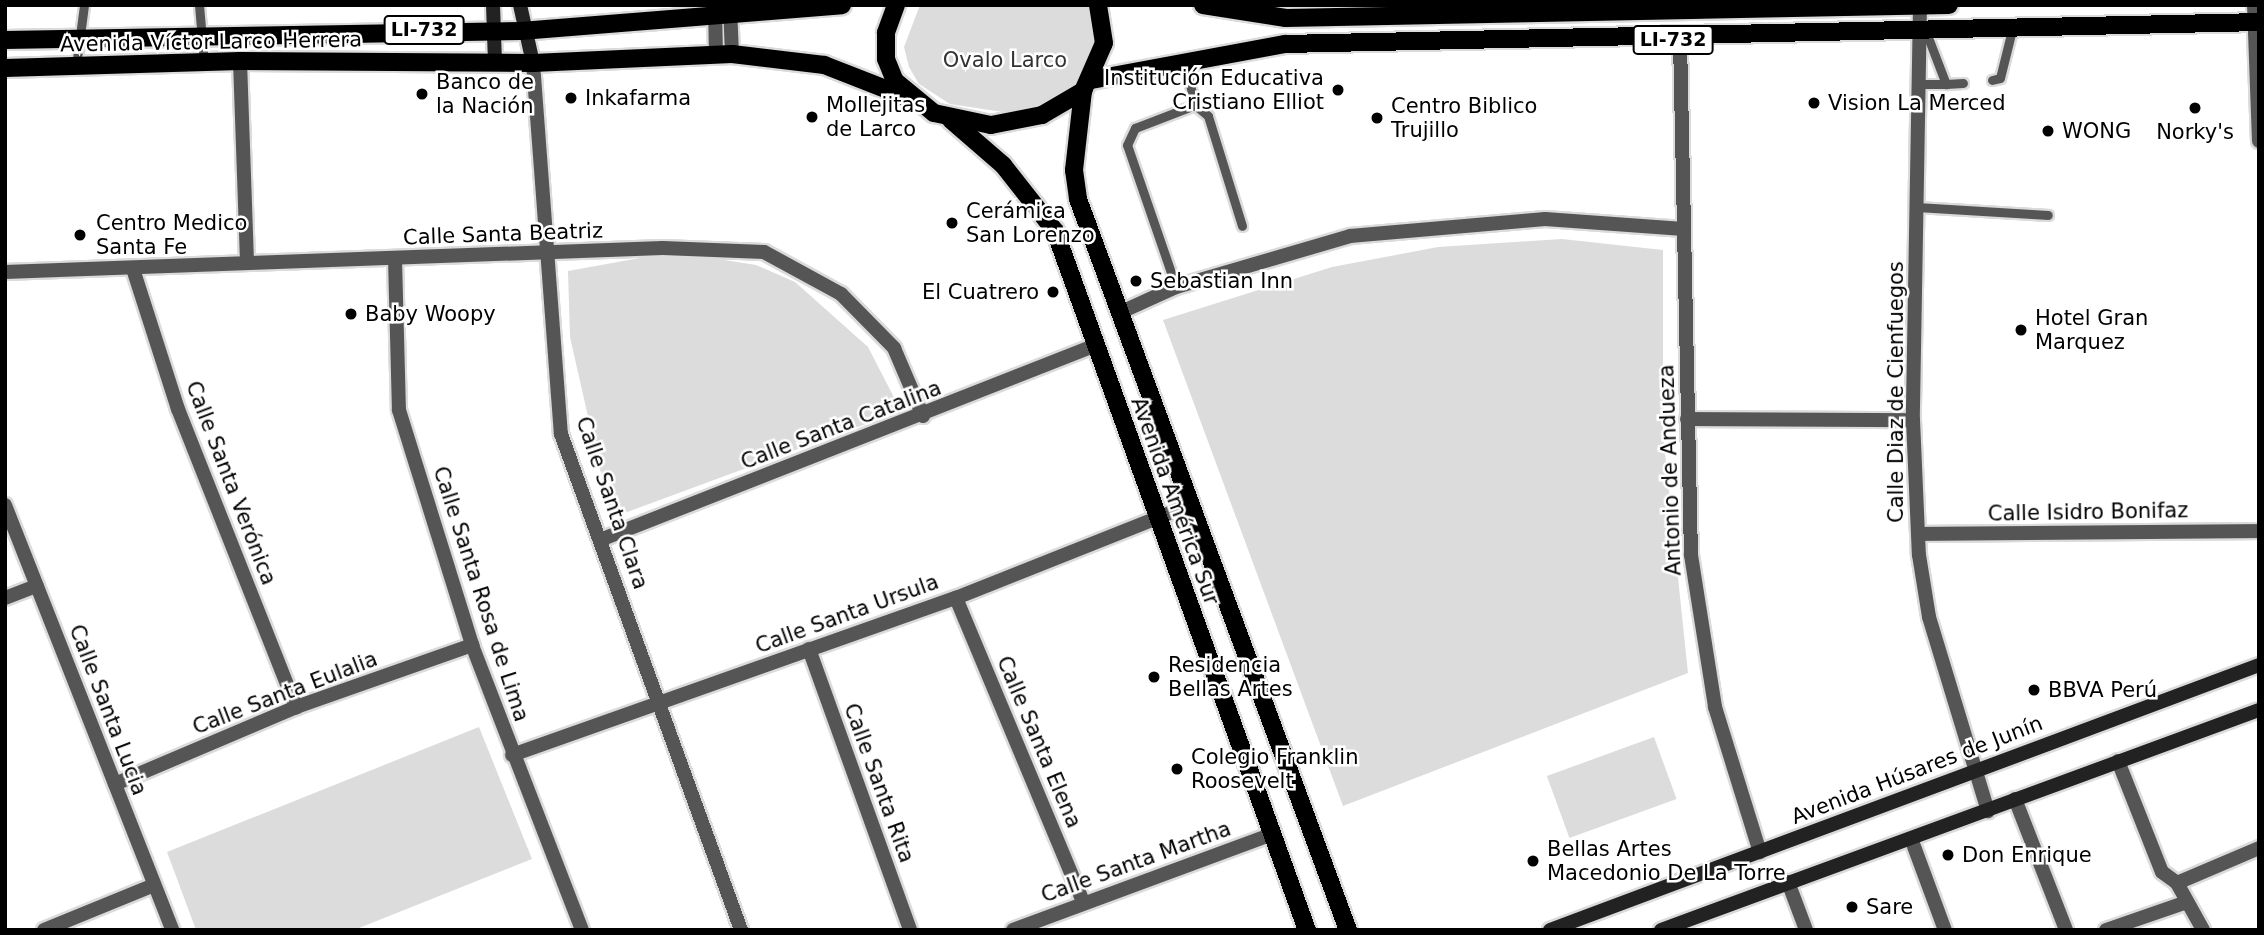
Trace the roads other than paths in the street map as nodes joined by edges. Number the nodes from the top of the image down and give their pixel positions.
1 (84, 5) edge
2 (199, 5) edge
3 (493, 5) edge
4 (520, 5) edge
5 (842, 5) edge
6 (897, 5) edge
7 (1098, 5) edge
8 (1203, 5) edge
9 (1949, 5) edge
10 (1920, 6) edge
11 (723, 12) edge
12 (2256, 17) edge
13 (1286, 18) junction
14 (494, 29) junction
15 (2012, 30) junction
16 (521, 31) junction
17 (1922, 32) junction
18 (203, 36) junction
19 (79, 38) junction
20 (5, 40) edge
21 (1680, 40) junction
22 (1285, 44) junction
23 (724, 55) junction
24 (1184, 59) junction
25 (240, 61) junction
26 (205, 62) junction
27 (495, 63) junction
28 (533, 64) junction
29 (76, 66) junction
30 (5, 68) edge
31 (1992, 80) dead end
32 (1946, 83) junction
33 (1963, 83) dead end
34 (1918, 84) junction
35 (1087, 85) junction
36 (914, 100) junction
37 (1195, 105) junction
38 (951, 120) junction
39 (2259, 141) edge
40 (1917, 207) junction
41 (2049, 215) dead end
42 (1242, 226) dead end
43 (1684, 229) junction
44 (543, 257) junction
45 (395, 258) junction
46 (247, 262) junction
47 (5, 272) edge
48 (134, 272) junction
49 (1176, 288) junction
50 (1119, 313) junction
51 (1096, 345) junction
52 (923, 416) junction
53 (1686, 419) junction
54 (1913, 420) junction
55 (1192, 504) junction
56 (5, 505) edge
57 (1155, 518) junction
58 (2259, 531) edge
59 (1918, 534) junction
60 (600, 540) junction
61 (37, 586) junction
62 (5, 598) edge
63 (956, 598) junction
64 (472, 645) junction
65 (809, 649) junction
66 (2259, 665) edge
67 (663, 704) junction
68 (296, 707) junction
69 (2259, 710) edge
70 (513, 755) junction
71 (2118, 761) junction
72 (1975, 770) junction
73 (115, 784) junction
74 (2015, 799) junction
75 (1988, 810) junction
76 (1273, 834) junction
77 (1912, 841) junction
78 (2259, 848) edge
79 (1760, 852) junction
80 (1788, 883) junction
81 (2177, 883) junction
82 (154, 885) junction
83 (1083, 902) junction
84 (2184, 903) junction
85 (44, 930) edge
86 (172, 930) edge
87 (582, 930) edge
88 (741, 930) edge
89 (910, 930) edge
90 (1013, 930) edge
91 (1307, 930) edge
92 (1348, 930) edge
93 (1550, 930) edge
94 (1661, 930) edge
95 (1806, 930) edge
96 (1945, 930) edge
97 (2066, 930) edge
98 (2106, 930) edge
99 (2203, 930) edge

1 - 19 lane
2 - 18 lane
3 - 14 street
4 - 16 street, Calle Santa Clara
5 - 11 main road, Avenida Víctor Larco Herrera / LI-732
6 - 36 main road
7 - 35 main road, Avenida América Sur
8 - 13 main road, LI-732
9 - 10 main road, LI-732
10 - 13 main road, LI-732
10 - 17 street, Calle Diaz de Cienfuegos
11 - 16 main road, Avenida Víctor Larco Herrera / LI-732
11 - 23 street
12 - 15 main road, LI-732
12 - 39 street
13 - 22 street
14 - 16 main road, Avenida Víctor Larco Herrera / LI-732
14 - 18 main road, Avenida Víctor Larco Herrera / LI-732
14 - 27 street
15 - 17 main road, LI-732
15 - 31 lane
16 - 28 street, Calle Santa Clara
17 - 21 main road, LI-732
17 - 32 lane
17 - 34 street, Calle Diaz de Cienfuegos
18 - 19 main road, Avenida Víctor Larco Herrera / LI-732
18 - 26 lane
19 - 20 main road, Avenida Víctor Larco Herrera / LI-732
19 - 29 lane
21 - 22 main road, LI-732
21 - 43 street, Antonio de Andueza
22 - 24 main road, LI-732
23 - 28 main road, Avenida Víctor Larco Herrera / LI-732
23 - 36 main road, Avenida Víctor Larco Herrera / LI-732
24 - 35 main road, LI-732
24 - 37 lane
25 - 26 main road, Avenida Víctor Larco Herrera / LI-732
25 - 27 main road, Avenida Víctor Larco Herrera / LI-732
25 - 46 street
26 - 29 main road, Avenida Víctor Larco Herrera / LI-732
27 - 28 main road, Avenida Víctor Larco Herrera / LI-732
28 - 44 street, Calle Santa Clara
29 - 30 main road, Avenida Víctor Larco Herrera / LI-732
32 - 33 lane
32 - 34 lane
34 - 40 street, Calle Diaz de Cienfuegos
35 - 38 main road
35 - 50 main road, Avenida América Sur
36 - 38 main road, Avenida Víctor Larco Herrera
37 - 42 lane
37 - 49 lane
38 - 51 main road, Avenida América Sur
40 - 41 lane
40 - 54 street, Calle Diaz de Cienfuegos
43 - 49 street
43 - 53 street, Antonio de Andueza
44 - 45 street, Calle Santa Beatriz
44 - 52 street, Calle Santa Beatriz
44 - 60 street, Calle Santa Clara
45 - 46 street, Calle Santa Beatriz
45 - 64 street, Calle Santa Rosa de Lima
46 - 48 street, Calle Santa Beatriz
47 - 48 street, Calle Santa Beatriz
48 - 68 street, Calle Santa Verónica
49 - 50 street
50 - 55 main road, Avenida América Sur
51 - 52 street, Calle Santa Catalina
51 - 57 main road, Avenida América Sur
52 - 60 street, Calle Santa Catalina
53 - 54 street
53 - 79 street, Antonio de Andueza
54 - 59 street, Calle Diaz de Cienfuegos
55 - 57 street, Calle Santa Ursula
55 - 92 main road, Avenida América Sur
56 - 61 street, Calle Santa Lucia
57 - 63 street, Calle Santa Ursula
57 - 76 main road, Avenida América Sur
58 - 59 street, Calle Isidro Bonifaz
59 - 72 street, Calle Diaz de Cienfuegos
60 - 67 street, Calle Santa Clara
61 - 62 street
61 - 73 street, Calle Santa Lucia
63 - 65 street, Calle Santa Ursula
63 - 83 street, Calle Santa Elena
64 - 68 street, Calle Santa Eulalia
64 - 70 street, Calle Santa Rosa de Lima
65 - 67 street, Calle Santa Ursula
65 - 89 street, Calle Santa Rita
66 - 72 street, Avenida Húsares de Junín
67 - 70 street, Calle Santa Ursula
67 - 88 street, Calle Santa Clara
68 - 73 street, Calle Santa Eulalia
69 - 71 street
70 - 87 street, Calle Santa Rosa de Lima
71 - 74 street
71 - 81 street
72 - 75 street, Calle Diaz de Cienfuegos
72 - 79 street, Avenida Húsares de Junín
73 - 82 street, Calle Santa Lucia
74 - 75 street
74 - 97 street
75 - 77 street
76 - 83 street, Calle Santa Martha
76 - 91 main road, Avenida América Sur
77 - 80 street
77 - 96 street
78 - 81 street
79 - 93 street, Avenida Húsares de Junín
80 - 94 street
80 - 95 street
81 - 84 street
82 - 85 street
82 - 86 street, Calle Santa Lucia
83 - 90 street, Calle Santa Martha
84 - 98 street
84 - 99 street

